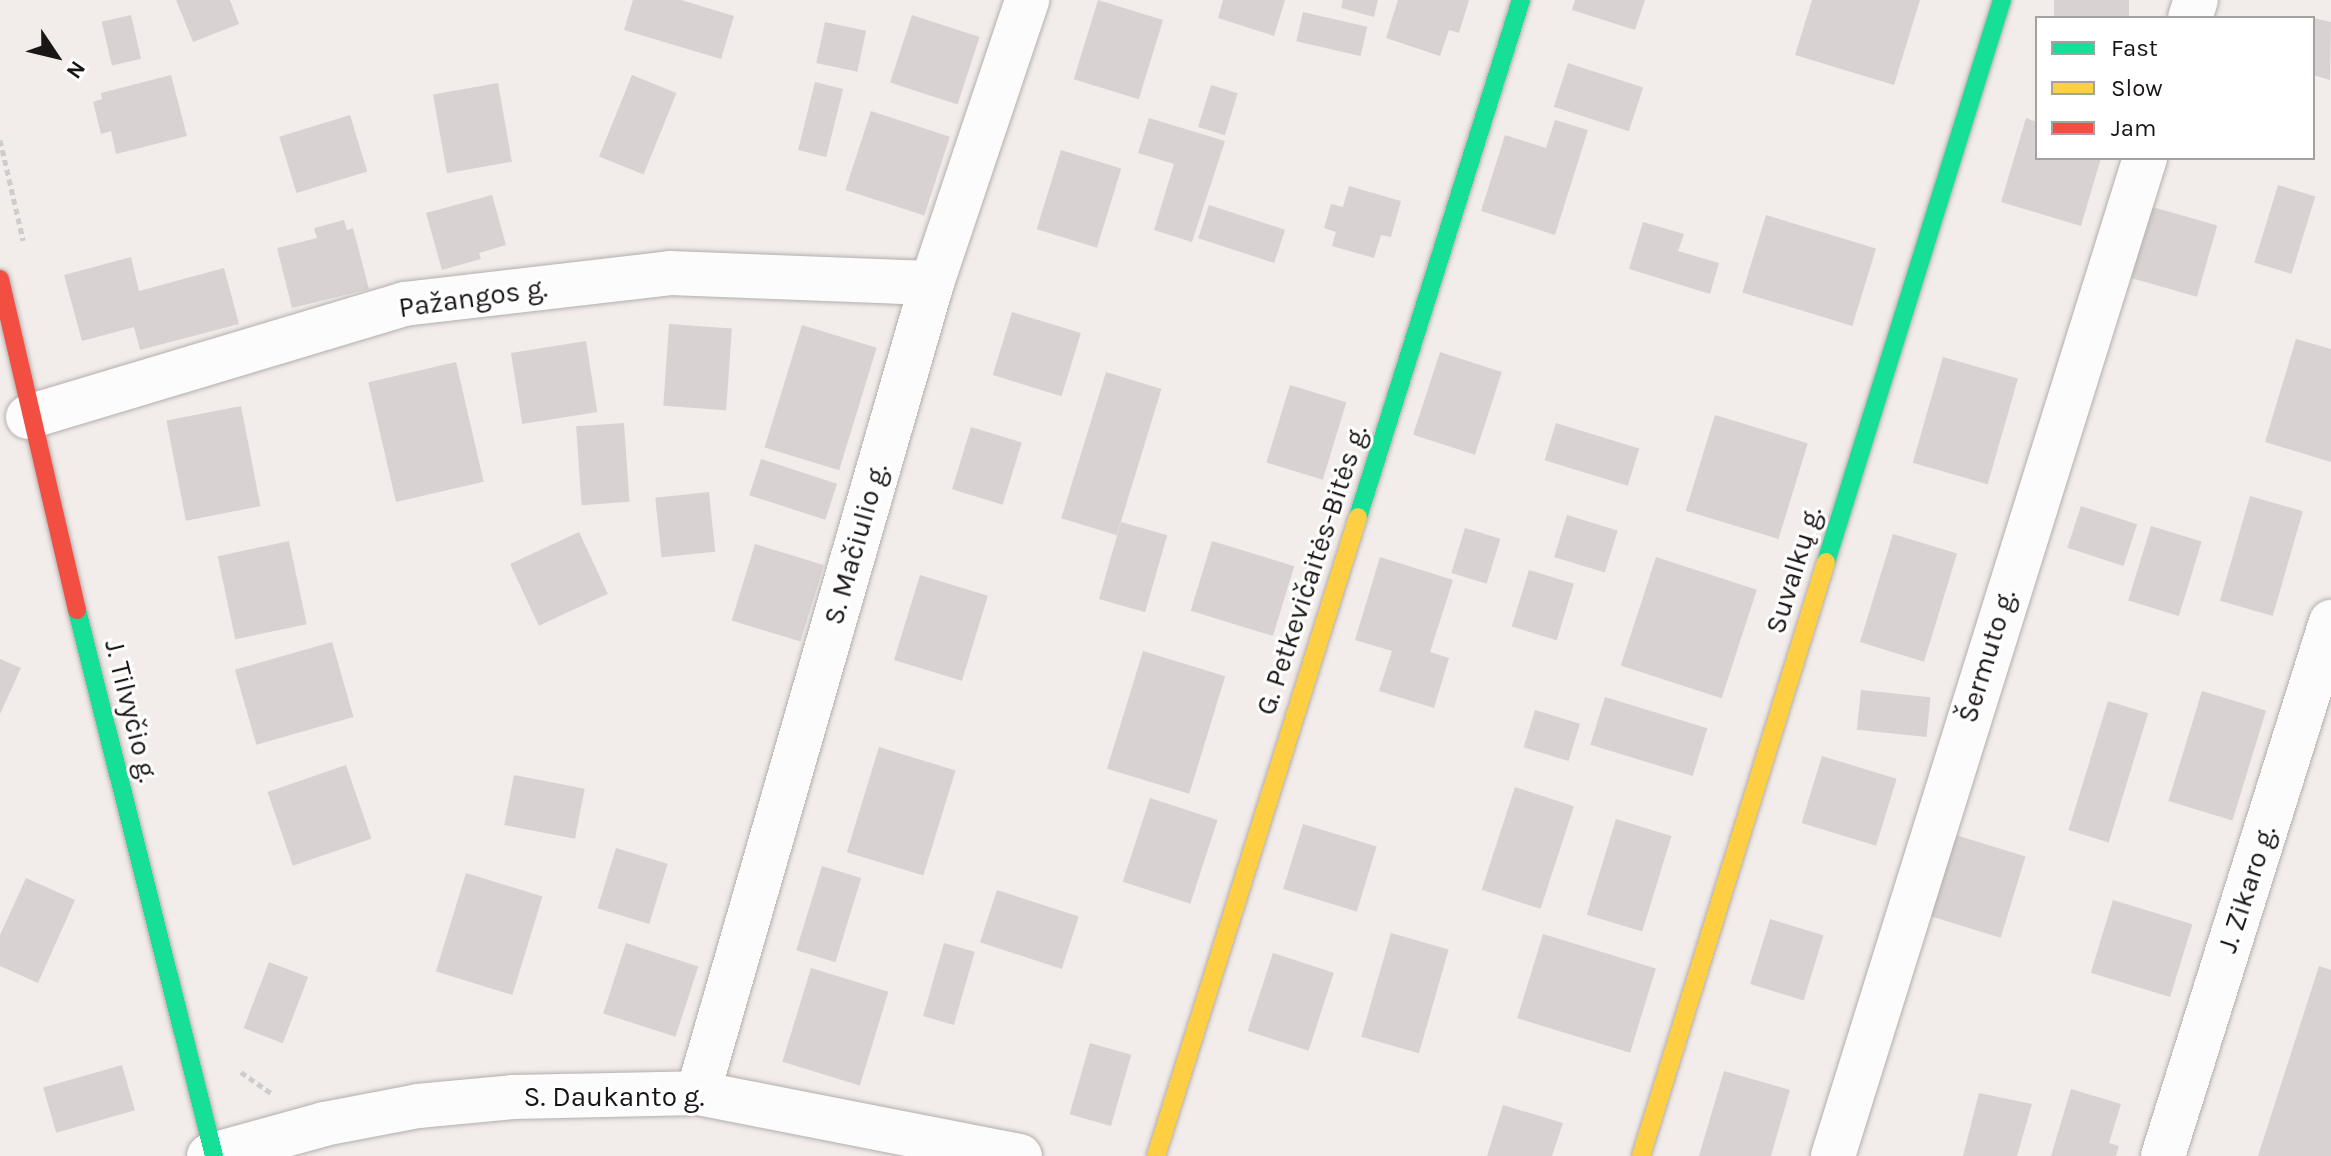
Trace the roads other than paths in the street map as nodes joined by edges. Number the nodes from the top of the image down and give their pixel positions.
1 (1027, 0) edge
2 (1521, 0) edge
3 (2002, 0) edge
4 (2144, 160) edge
5 (0, 279) edge
6 (932, 283) junction
7 (28, 417) junction
8 (2331, 622) edge
9 (698, 1093) junction
10 (212, 1155) edge
11 (1020, 1156) edge
12 (1156, 1156) edge
13 (1641, 1156) edge
14 (1833, 1156) edge
15 (2163, 1156) edge

1 - 6 street, S. Mačiulio g.
2 - 12 street, G. Petkevičaitės-Bitės g.
3 - 13 street, Suvalkų g.
4 - 14 street, Šermuto g.
5 - 7 street, J. Tilvyčio g.
6 - 7 street, Pažangos g.
6 - 9 street, S. Mačiulio g.
7 - 10 street, J. Tilvyčio g.
8 - 15 street, J. Zikaro g.
9 - 10 street, S. Daukanto g.
9 - 11 street, S. Daukanto g.

